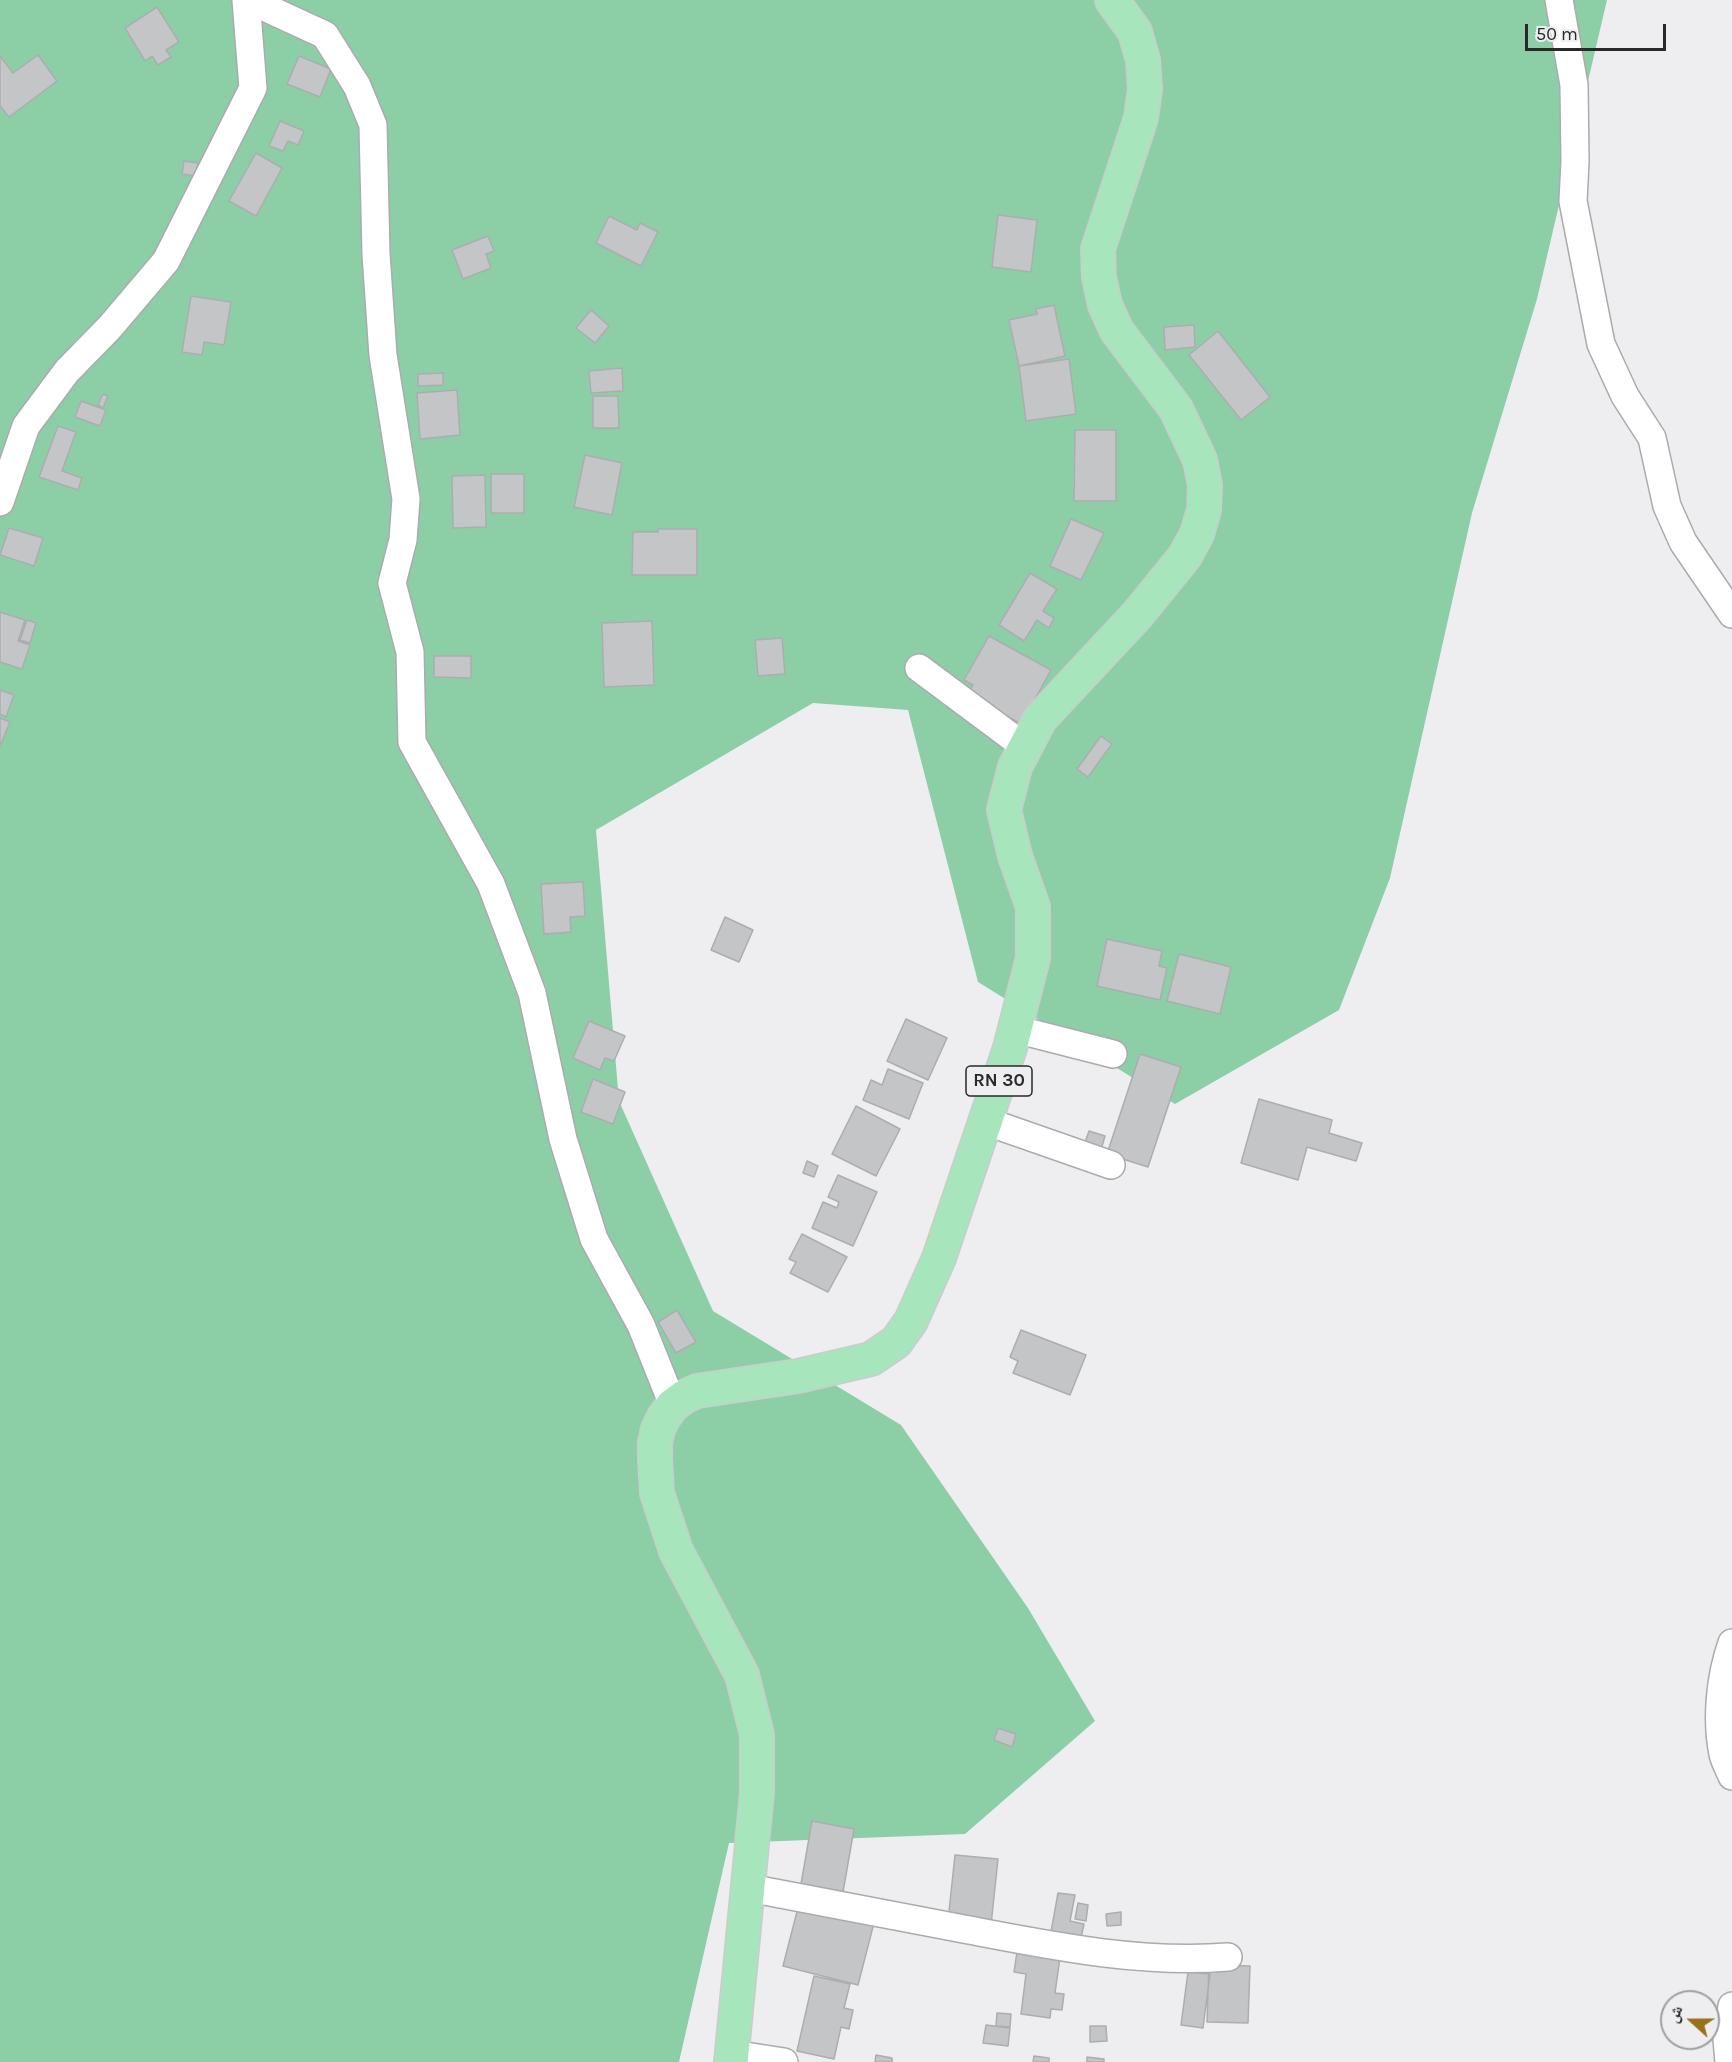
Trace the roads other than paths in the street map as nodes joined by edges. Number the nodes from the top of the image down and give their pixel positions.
1 (248, 0) edge
2 (1112, 0) edge
3 (1559, 0) edge
4 (0, 501) edge
5 (1732, 614) edge
6 (920, 668) dead end
7 (1025, 747) junction
8 (1015, 1029) junction
9 (1113, 1054) dead end
10 (985, 1121) junction
11 (1111, 1165) dead end
12 (673, 1406) junction
13 (1732, 1643) edge
14 (1732, 1776) edge
15 (748, 1888) junction
16 (1228, 1957) dead end
17 (1732, 2006) edge
18 (731, 2058) edge
19 (784, 2062) edge
20 (1729, 2062) edge

1 - 4 street
1 - 12 street
2 - 7 main road, RN 30
3 - 5 street
6 - 7 street
7 - 8 main road, RN 30
8 - 9 street
8 - 10 main road, RN 30
10 - 11 street
10 - 12 main road, RN 30
12 - 15 main road, RN 30
13 - 14 street
15 - 16 street
15 - 18 main road, RN 30
17 - 20 street
18 - 19 street

